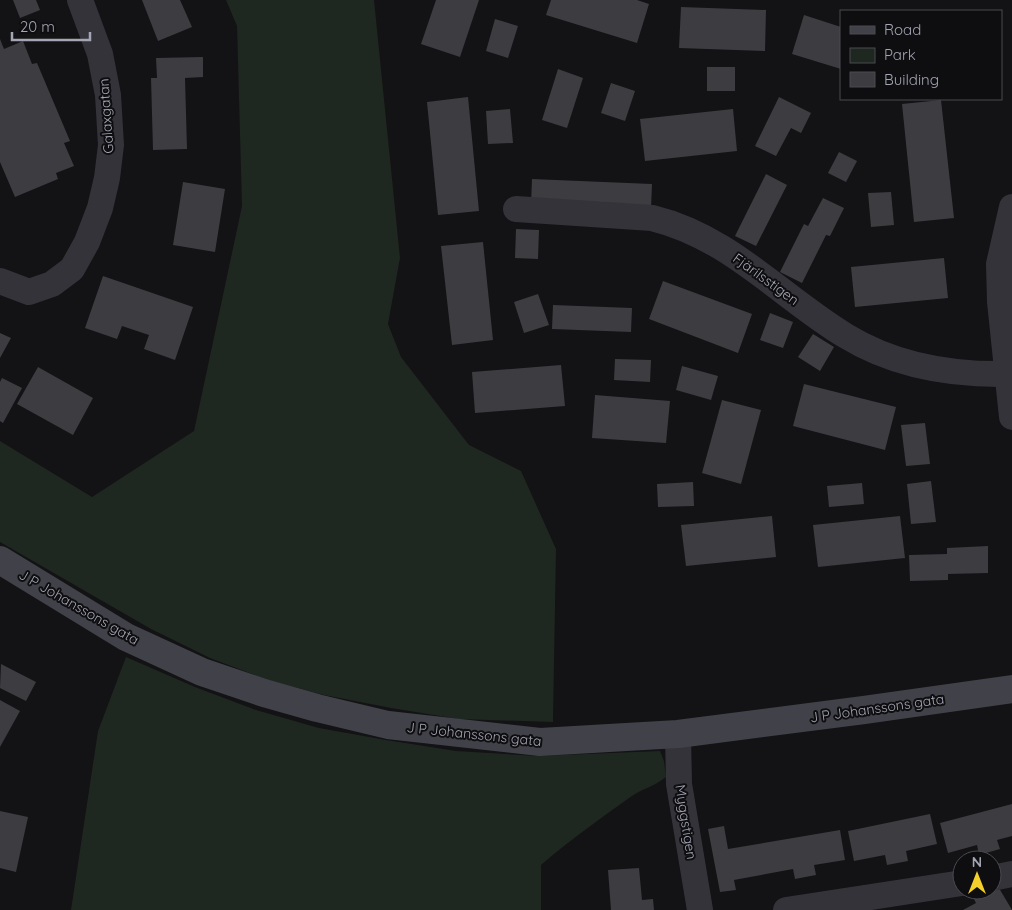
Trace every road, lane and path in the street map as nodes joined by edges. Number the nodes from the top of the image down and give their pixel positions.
1 (80, 0) edge
2 (1012, 206) edge
3 (516, 209) dead end
4 (0, 282) edge
5 (1007, 374) junction
6 (1012, 417) edge
7 (1, 565) edge
8 (1012, 689) edge
9 (678, 734) junction
10 (952, 886) edge
11 (889, 903) edge
12 (700, 910) edge
13 (786, 910) edge

1 - 4 street, Galaxgatan
2 - 5 street
3 - 5 street, Fjärilsstigen
5 - 6 street
7 - 9 street, J P Johanssons gata
8 - 9 street, J P Johanssons gata
9 - 12 street, Myggstigen
10 - 11 street
11 - 13 street

